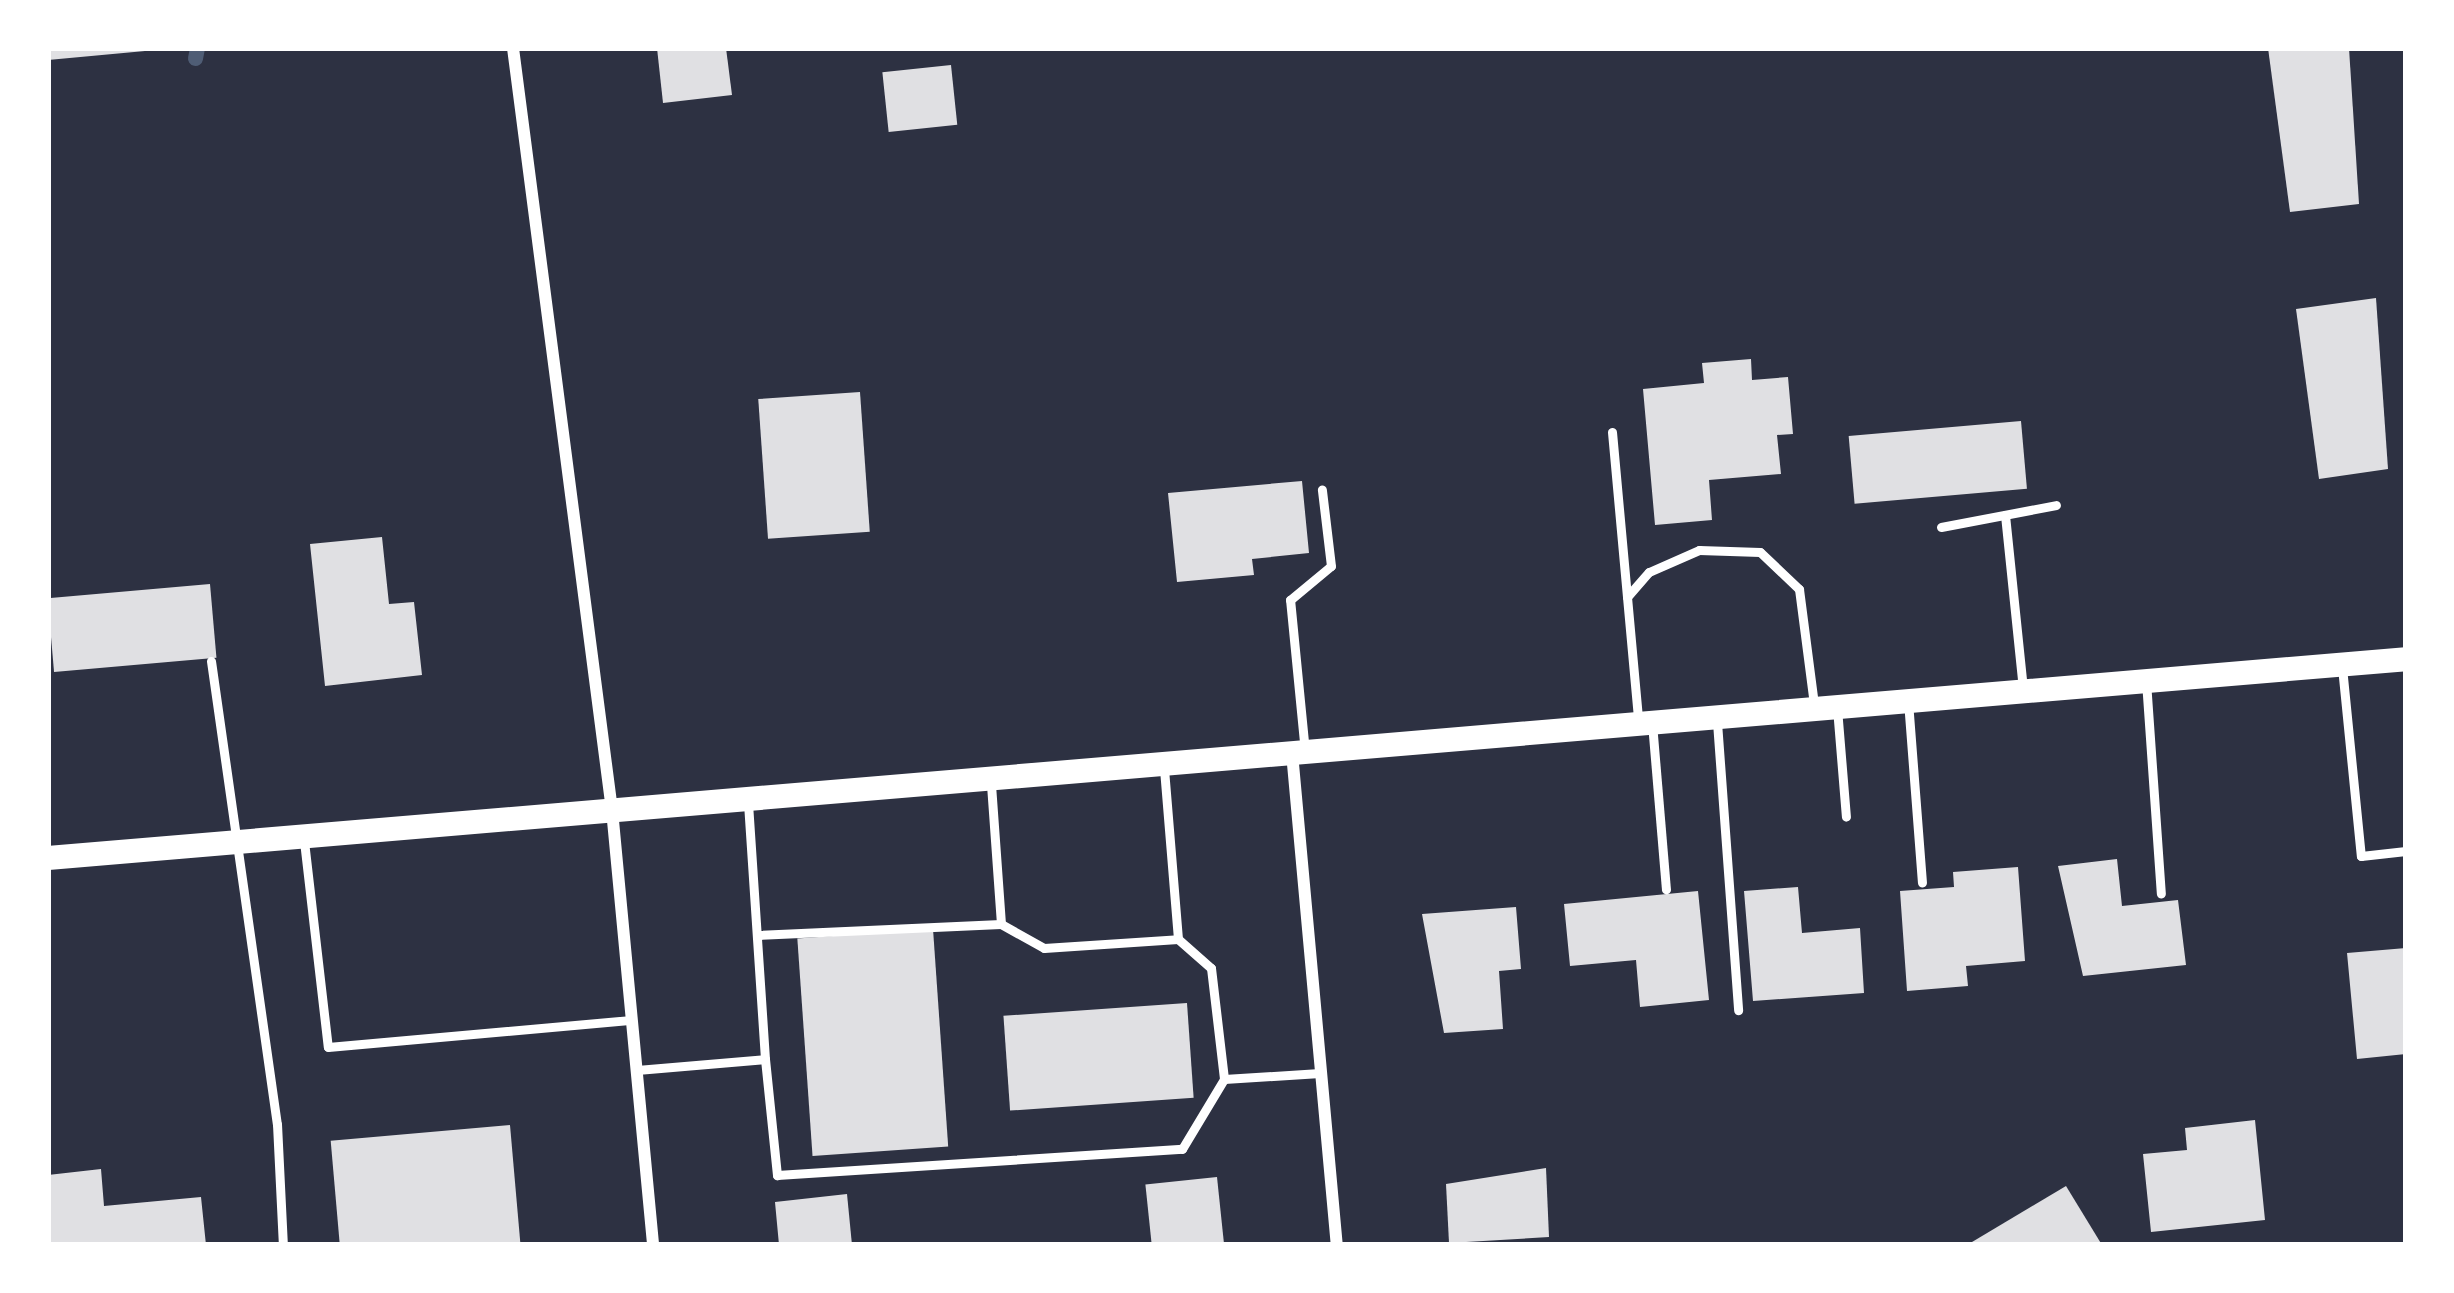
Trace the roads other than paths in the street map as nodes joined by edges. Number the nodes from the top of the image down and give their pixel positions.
1 (513, 48) edge
2 (1612, 432) dead end
3 (1322, 490) dead end
4 (2056, 505) dead end
5 (2005, 515) junction
6 (1941, 527) dead end
7 (1627, 596) junction
8 (2406, 659) edge
9 (211, 661) dead end
10 (2342, 665) junction
11 (2146, 681) junction
12 (2023, 692) junction
13 (1908, 701) junction
14 (1826, 709) junction
15 (1717, 718) junction
16 (1646, 724) junction
17 (1299, 753) junction
18 (1164, 764) junction
19 (990, 778) junction
20 (748, 799) junction
21 (612, 810) junction
22 (1846, 817) dead end
23 (304, 836) junction
24 (228, 843) junction
25 (2406, 851) edge
26 (48, 858) edge
27 (1922, 882) dead end
28 (1666, 889) dead end
29 (2162, 892) dead end
30 (1001, 924) junction
31 (758, 935) junction
32 (1178, 939) junction
33 (1738, 1010) dead end
34 (632, 1020) junction
35 (765, 1059) junction
36 (637, 1070) junction
37 (1320, 1073) junction
38 (1224, 1079) junction
39 (283, 1245) edge
40 (652, 1245) edge
41 (1337, 1245) edge

1 - 21 street
2 - 7 lane
3 - 17 lane
4 - 5 lane
5 - 6 lane
5 - 12 lane
7 - 14 lane
7 - 16 lane
8 - 10 main road
9 - 24 lane
10 - 11 main road
10 - 25 lane
11 - 12 main road
11 - 29 lane
12 - 13 main road
13 - 14 main road
13 - 27 lane
14 - 15 main road
14 - 22 lane
15 - 16 main road
15 - 33 lane
16 - 17 main road
16 - 28 lane
17 - 18 main road
17 - 37 street
18 - 19 main road
18 - 32 lane
19 - 20 main road
19 - 30 lane
20 - 21 main road
20 - 31 lane
21 - 23 main road
21 - 34 street
23 - 24 main road
23 - 34 lane
24 - 26 main road
24 - 39 lane
30 - 31 lane
30 - 32 lane
31 - 35 lane
32 - 38 lane
34 - 36 street
35 - 36 lane
35 - 38 lane
36 - 40 street
37 - 38 lane
37 - 41 street

